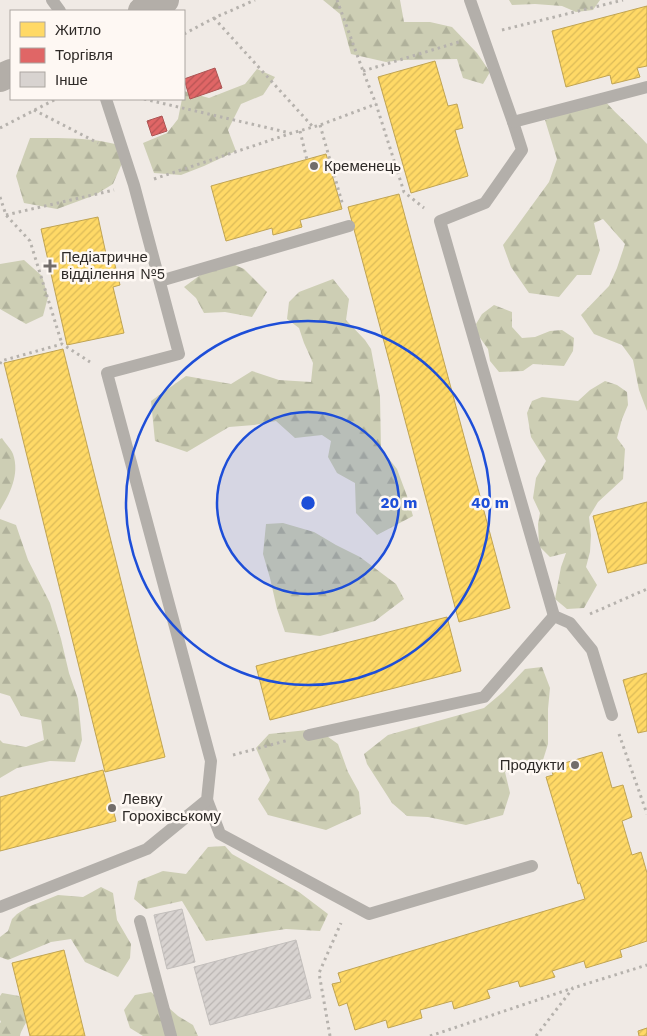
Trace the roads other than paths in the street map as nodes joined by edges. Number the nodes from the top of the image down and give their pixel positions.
1 (165, 0) edge
2 (470, 0) edge
3 (144, 10) edge
4 (647, 87) edge
5 (106, 100) edge
6 (513, 122) junction
7 (349, 226) road end
8 (160, 281) junction
9 (554, 616) junction
10 (612, 715) road end
11 (309, 735) dead end
12 (207, 800) junction
13 (532, 866) dead end
14 (0, 907) edge
15 (140, 921) dead end
16 (171, 1036) edge

1 - 3 main road
2 - 6 lane
4 - 6 lane
5 - 8 lane
6 - 9 lane
7 - 8 lane
8 - 12 lane
9 - 10 lane
9 - 11 lane
12 - 13 lane
12 - 14 lane
15 - 16 lane

